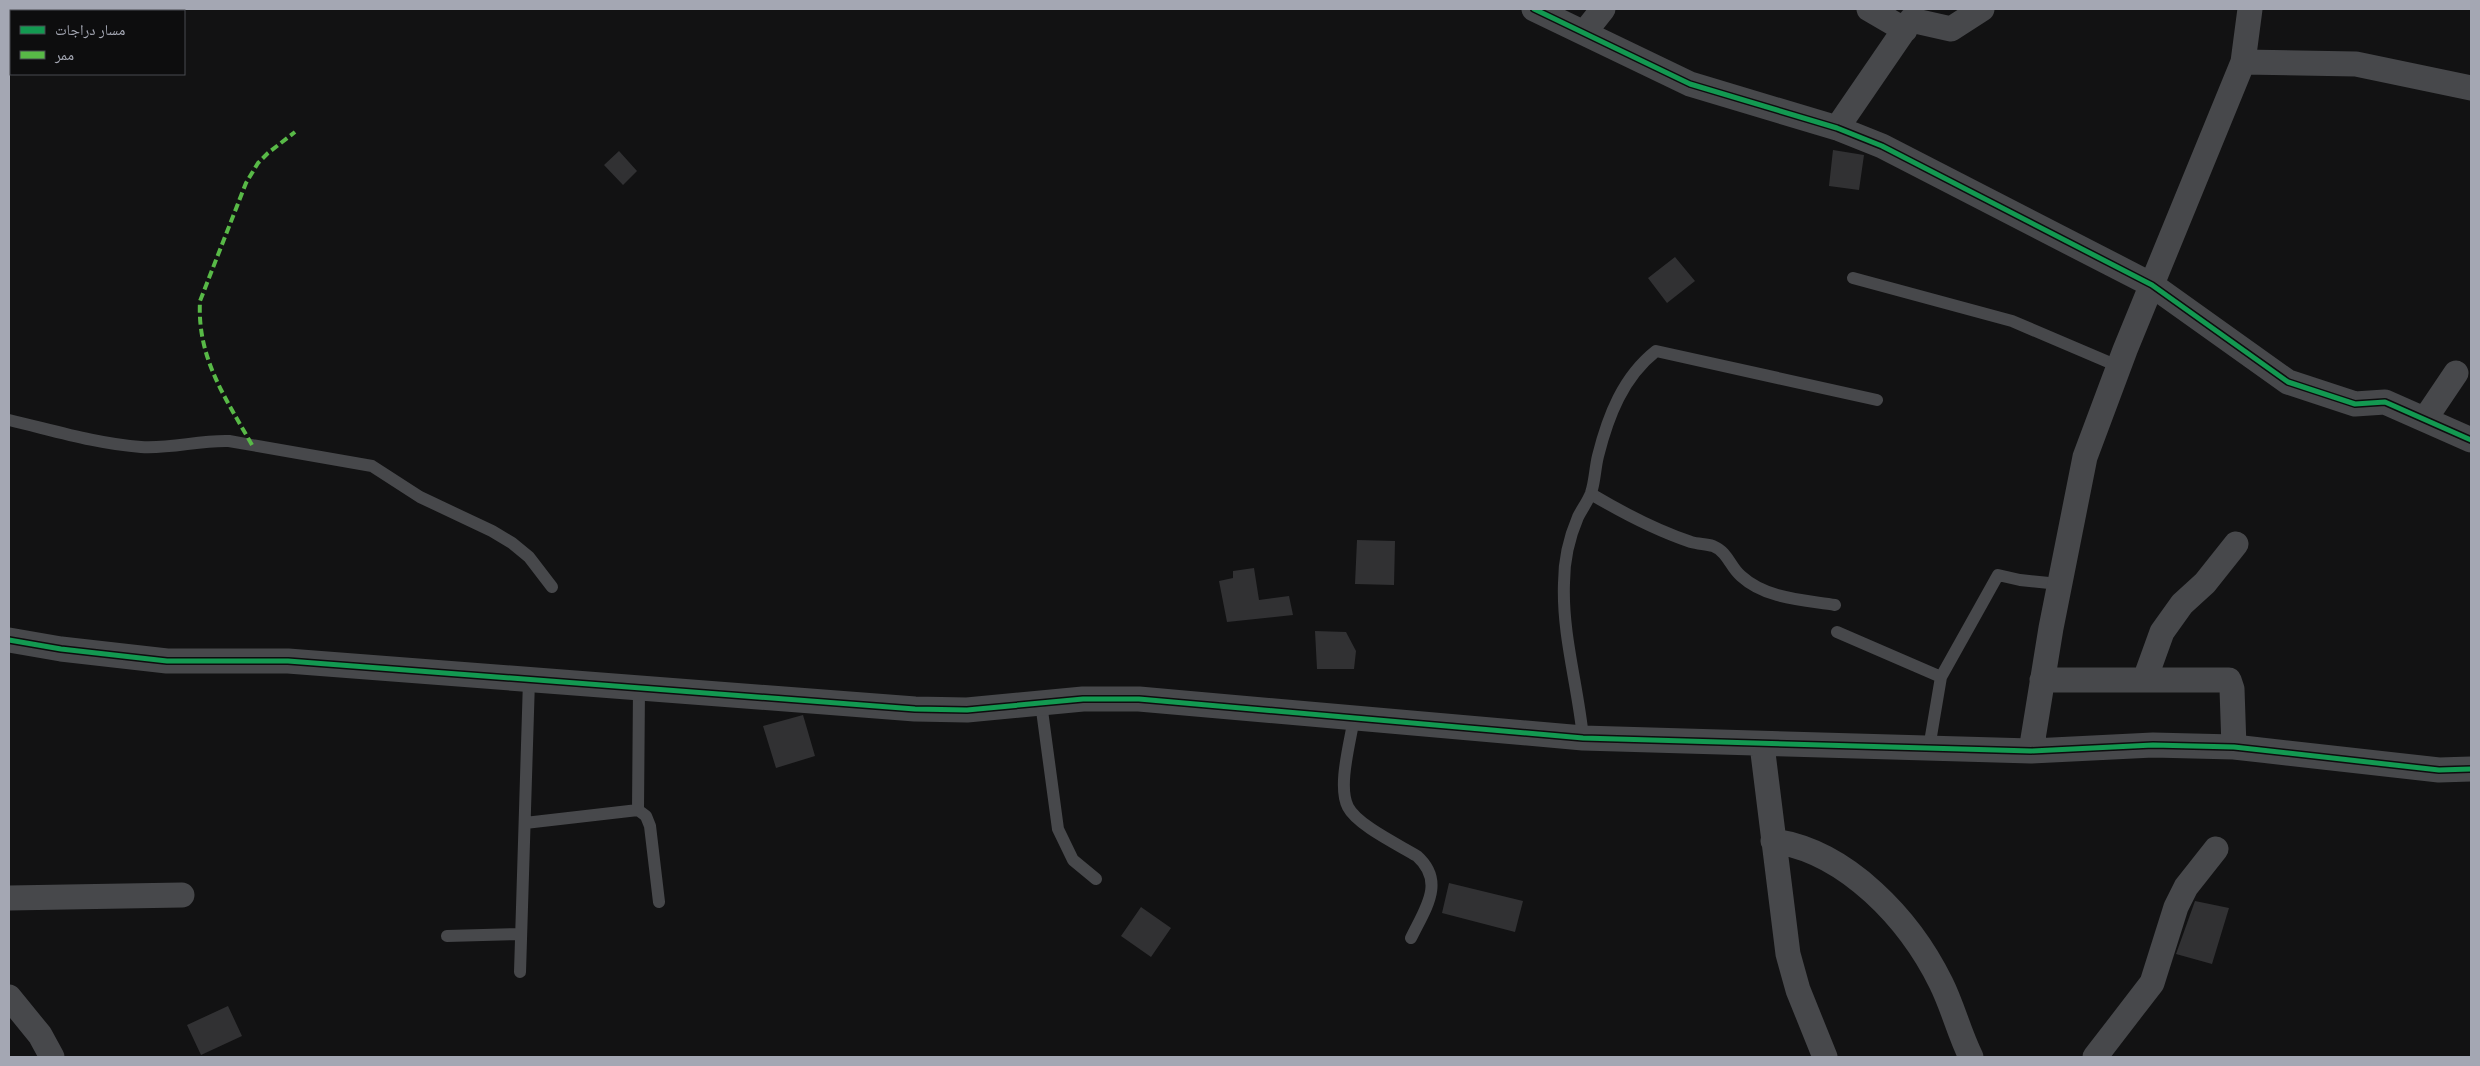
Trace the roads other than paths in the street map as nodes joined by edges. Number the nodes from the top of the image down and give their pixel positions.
1 (1534, 9) edge
2 (1603, 9) edge
3 (1869, 9) edge
4 (1982, 9) edge
5 (2250, 9) edge
6 (1905, 30) junction
7 (1584, 33) junction
8 (2243, 62) junction
9 (2471, 88) edge
10 (1837, 128) junction
11 (1853, 278) dead end
12 (2152, 285) junction
13 (2120, 367) junction
14 (2456, 373) dead end
15 (1877, 400) dead end
16 (2425, 419) junction
17 (9, 420) edge
18 (2471, 440) edge
19 (1591, 494) junction
20 (2236, 544) dead end
21 (2059, 584) junction
22 (552, 587) dead end
23 (1835, 605) dead end
24 (1837, 632) dead end
25 (9, 640) edge
26 (1941, 677) junction
27 (2145, 679) junction
28 (530, 680) junction
29 (2042, 680) junction
30 (640, 688) junction
31 (1041, 703) junction
32 (1354, 716) junction
33 (1583, 738) junction
34 (1762, 745) junction
35 (2234, 747) junction
36 (1929, 748) junction
37 (2031, 751) junction
38 (2471, 769) edge
39 (638, 810) junction
40 (524, 823) junction
41 (1773, 841) junction
42 (2216, 849) dead end
43 (1096, 879) dead end
44 (182, 895) dead end
45 (9, 898) edge
46 (659, 902) dead end
47 (521, 934) junction
48 (447, 936) dead end
49 (1411, 938) dead end
50 (520, 972) dead end
51 (9, 997) edge
52 (52, 1057) edge
53 (1825, 1057) edge
54 (1971, 1057) edge
55 (2095, 1057) edge

1 - 7 street
2 - 7 street
3 - 6 street
4 - 6 street
5 - 8 street
6 - 10 street
7 - 10 street
8 - 9 street
8 - 12 street
10 - 12 street
11 - 13 lane
12 - 13 street
12 - 16 street
13 - 21 street
14 - 16 street
15 - 19 lane
16 - 18 street
17 - 22 lane
19 - 23 lane
19 - 33 lane
20 - 27 street
21 - 26 lane
21 - 29 street
24 - 26 lane
25 - 28 street
26 - 36 lane
27 - 29 street
27 - 35 street
28 - 30 street
28 - 40 lane
29 - 37 street
30 - 31 street
30 - 39 lane
31 - 32 street
31 - 43 lane
32 - 33 street
32 - 49 lane
33 - 34 street
34 - 36 street
34 - 41 street
35 - 37 street
35 - 38 street
36 - 37 street
39 - 40 lane
39 - 46 lane
40 - 47 lane
41 - 53 street
41 - 54 street
42 - 55 street
44 - 45 street
47 - 48 lane
47 - 50 lane
51 - 52 street

